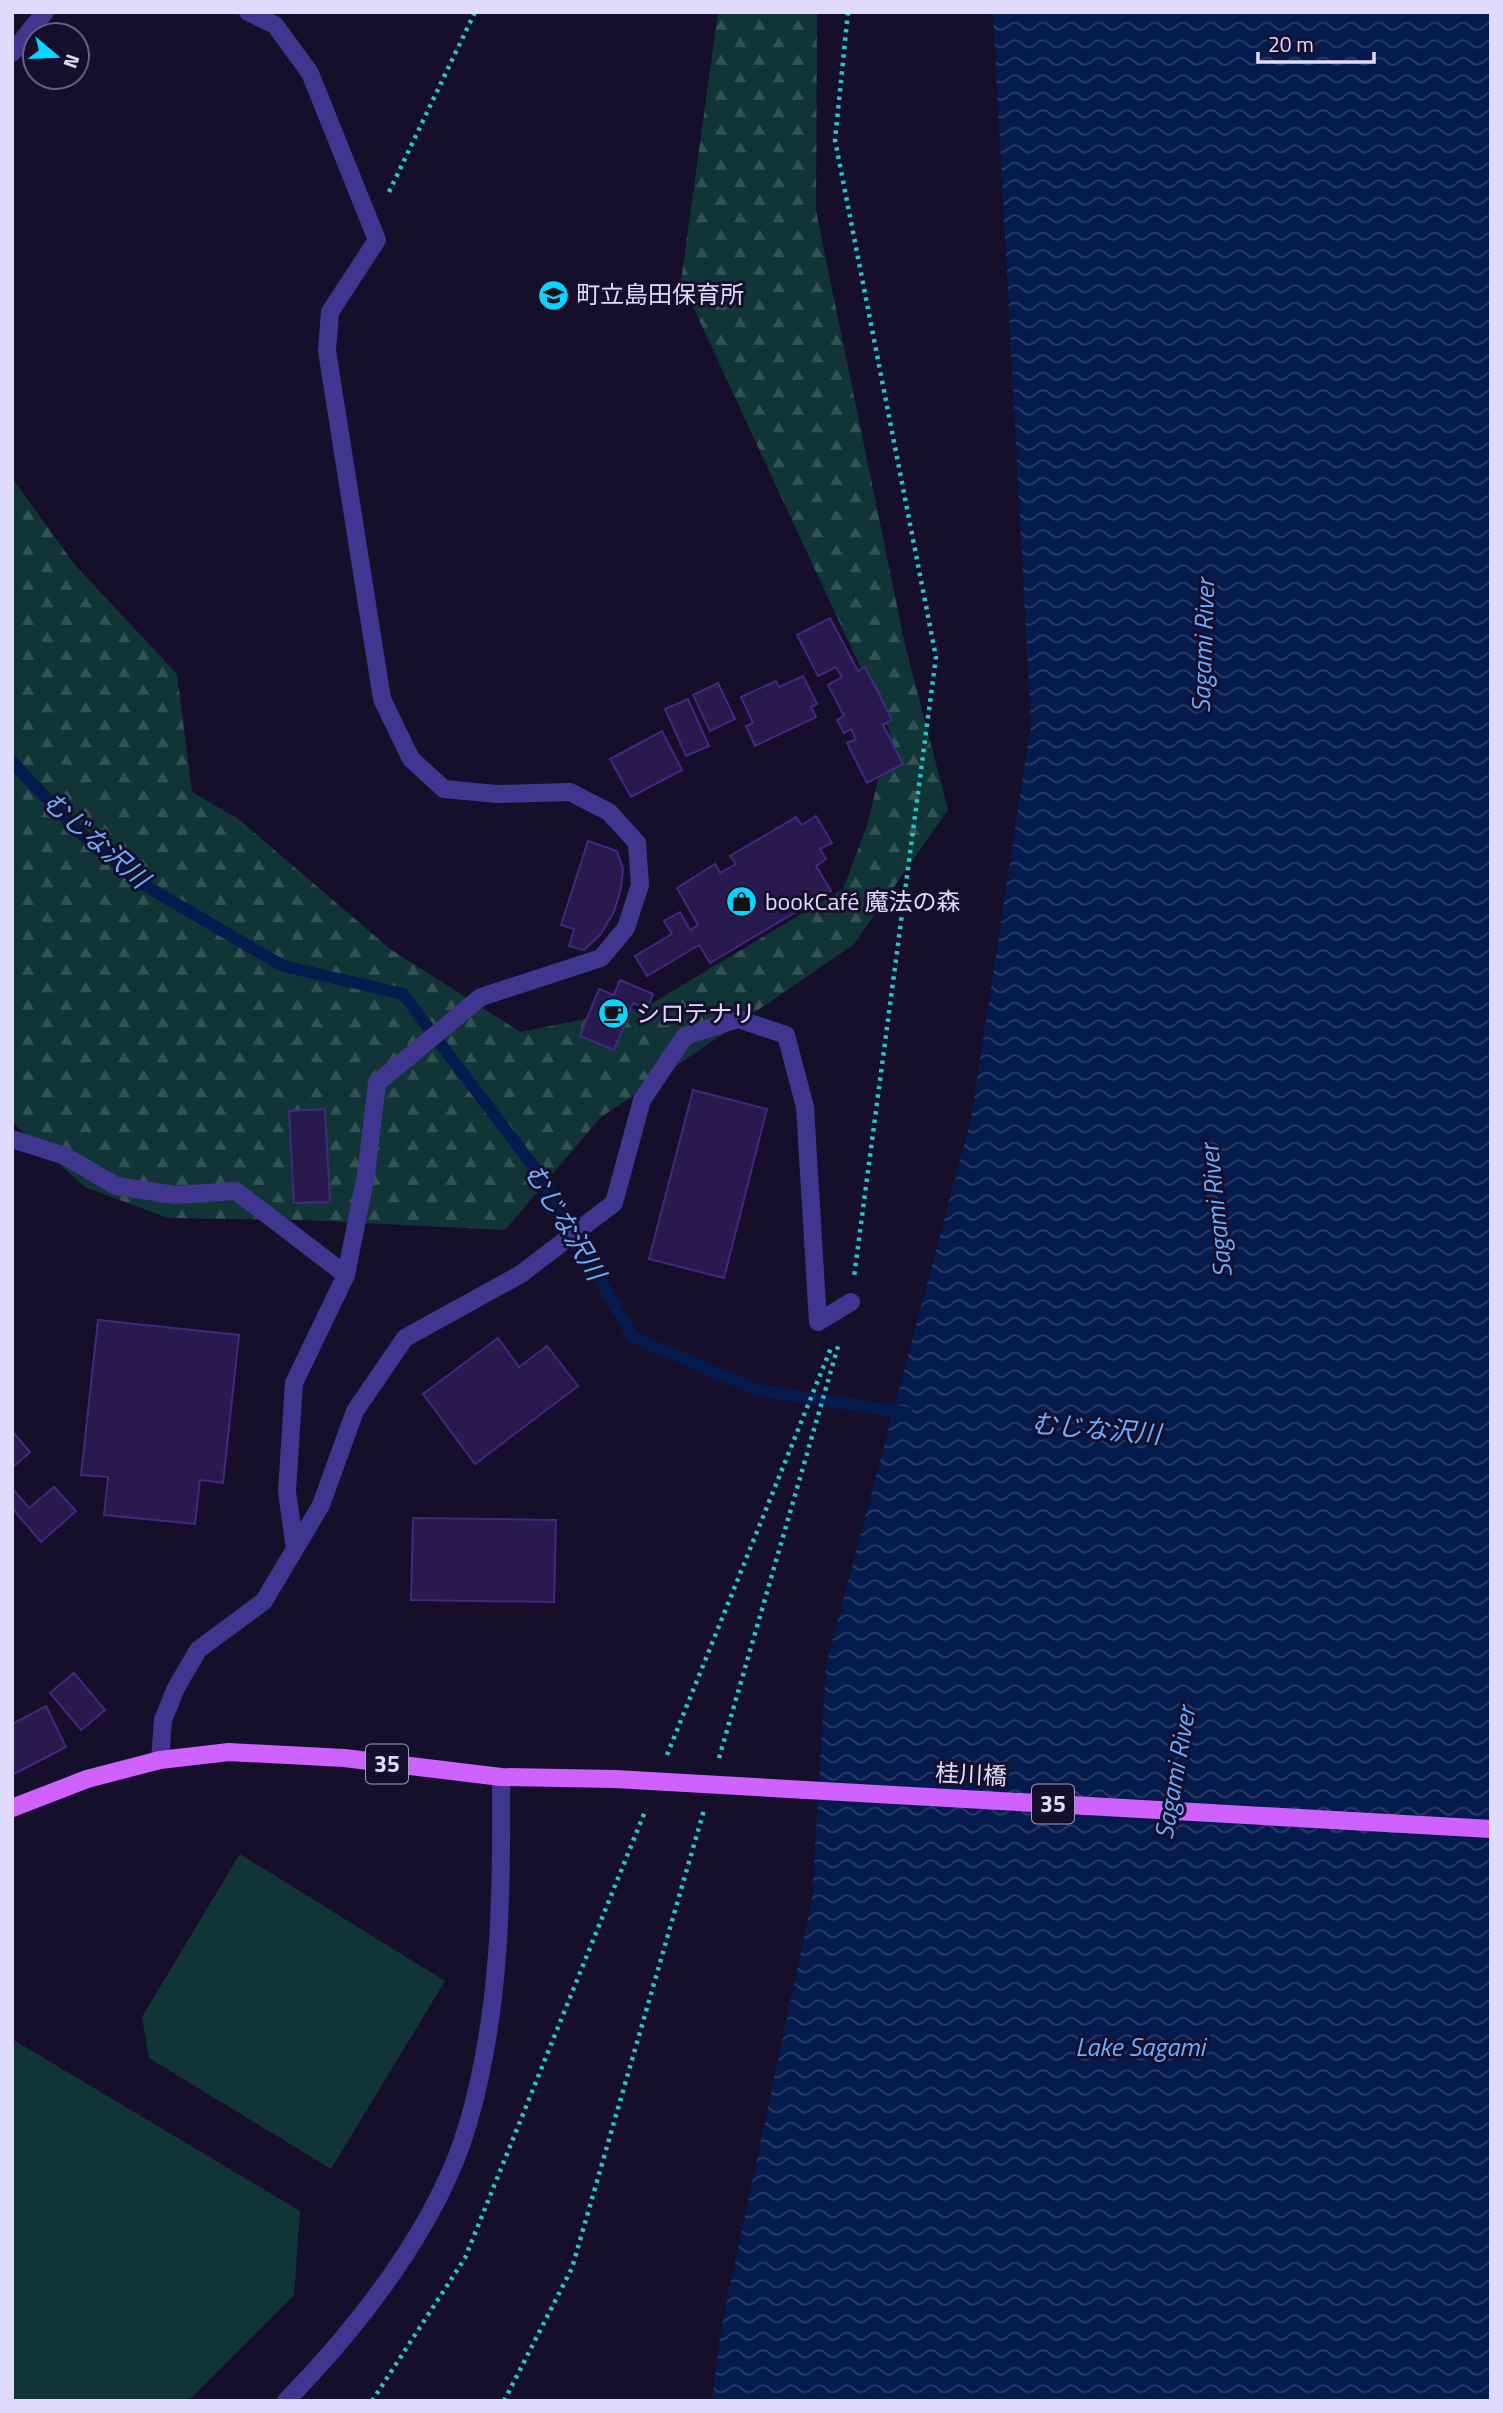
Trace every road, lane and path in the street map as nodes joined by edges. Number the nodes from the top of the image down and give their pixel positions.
1 (45, 12) edge
2 (248, 12) edge
3 (475, 12) edge
4 (848, 12) edge
5 (12, 53) edge
6 (372, 227) junction
7 (12, 1139) edge
8 (346, 1275) junction
9 (850, 1302) junction
10 (295, 1549) junction
11 (666, 1758) dead end
12 (160, 1760) junction
13 (718, 1761) dead end
14 (501, 1777) junction
15 (651, 1797) dead end
16 (707, 1801) dead end
17 (12, 1808) edge
18 (1491, 1829) edge
19 (286, 2401) edge
20 (372, 2401) edge
21 (504, 2401) edge

1 - 5 street
2 - 6 street
3 - 6 path
4 - 9 path
6 - 8 street
7 - 8 street
8 - 10 street
9 - 10 street
9 - 11 path
9 - 13 path
10 - 12 street
12 - 14 main road, 35
12 - 17 main road, 35
14 - 18 main road, 桂川橋 / 35, bridge
14 - 19 street
15 - 20 path
16 - 21 path

